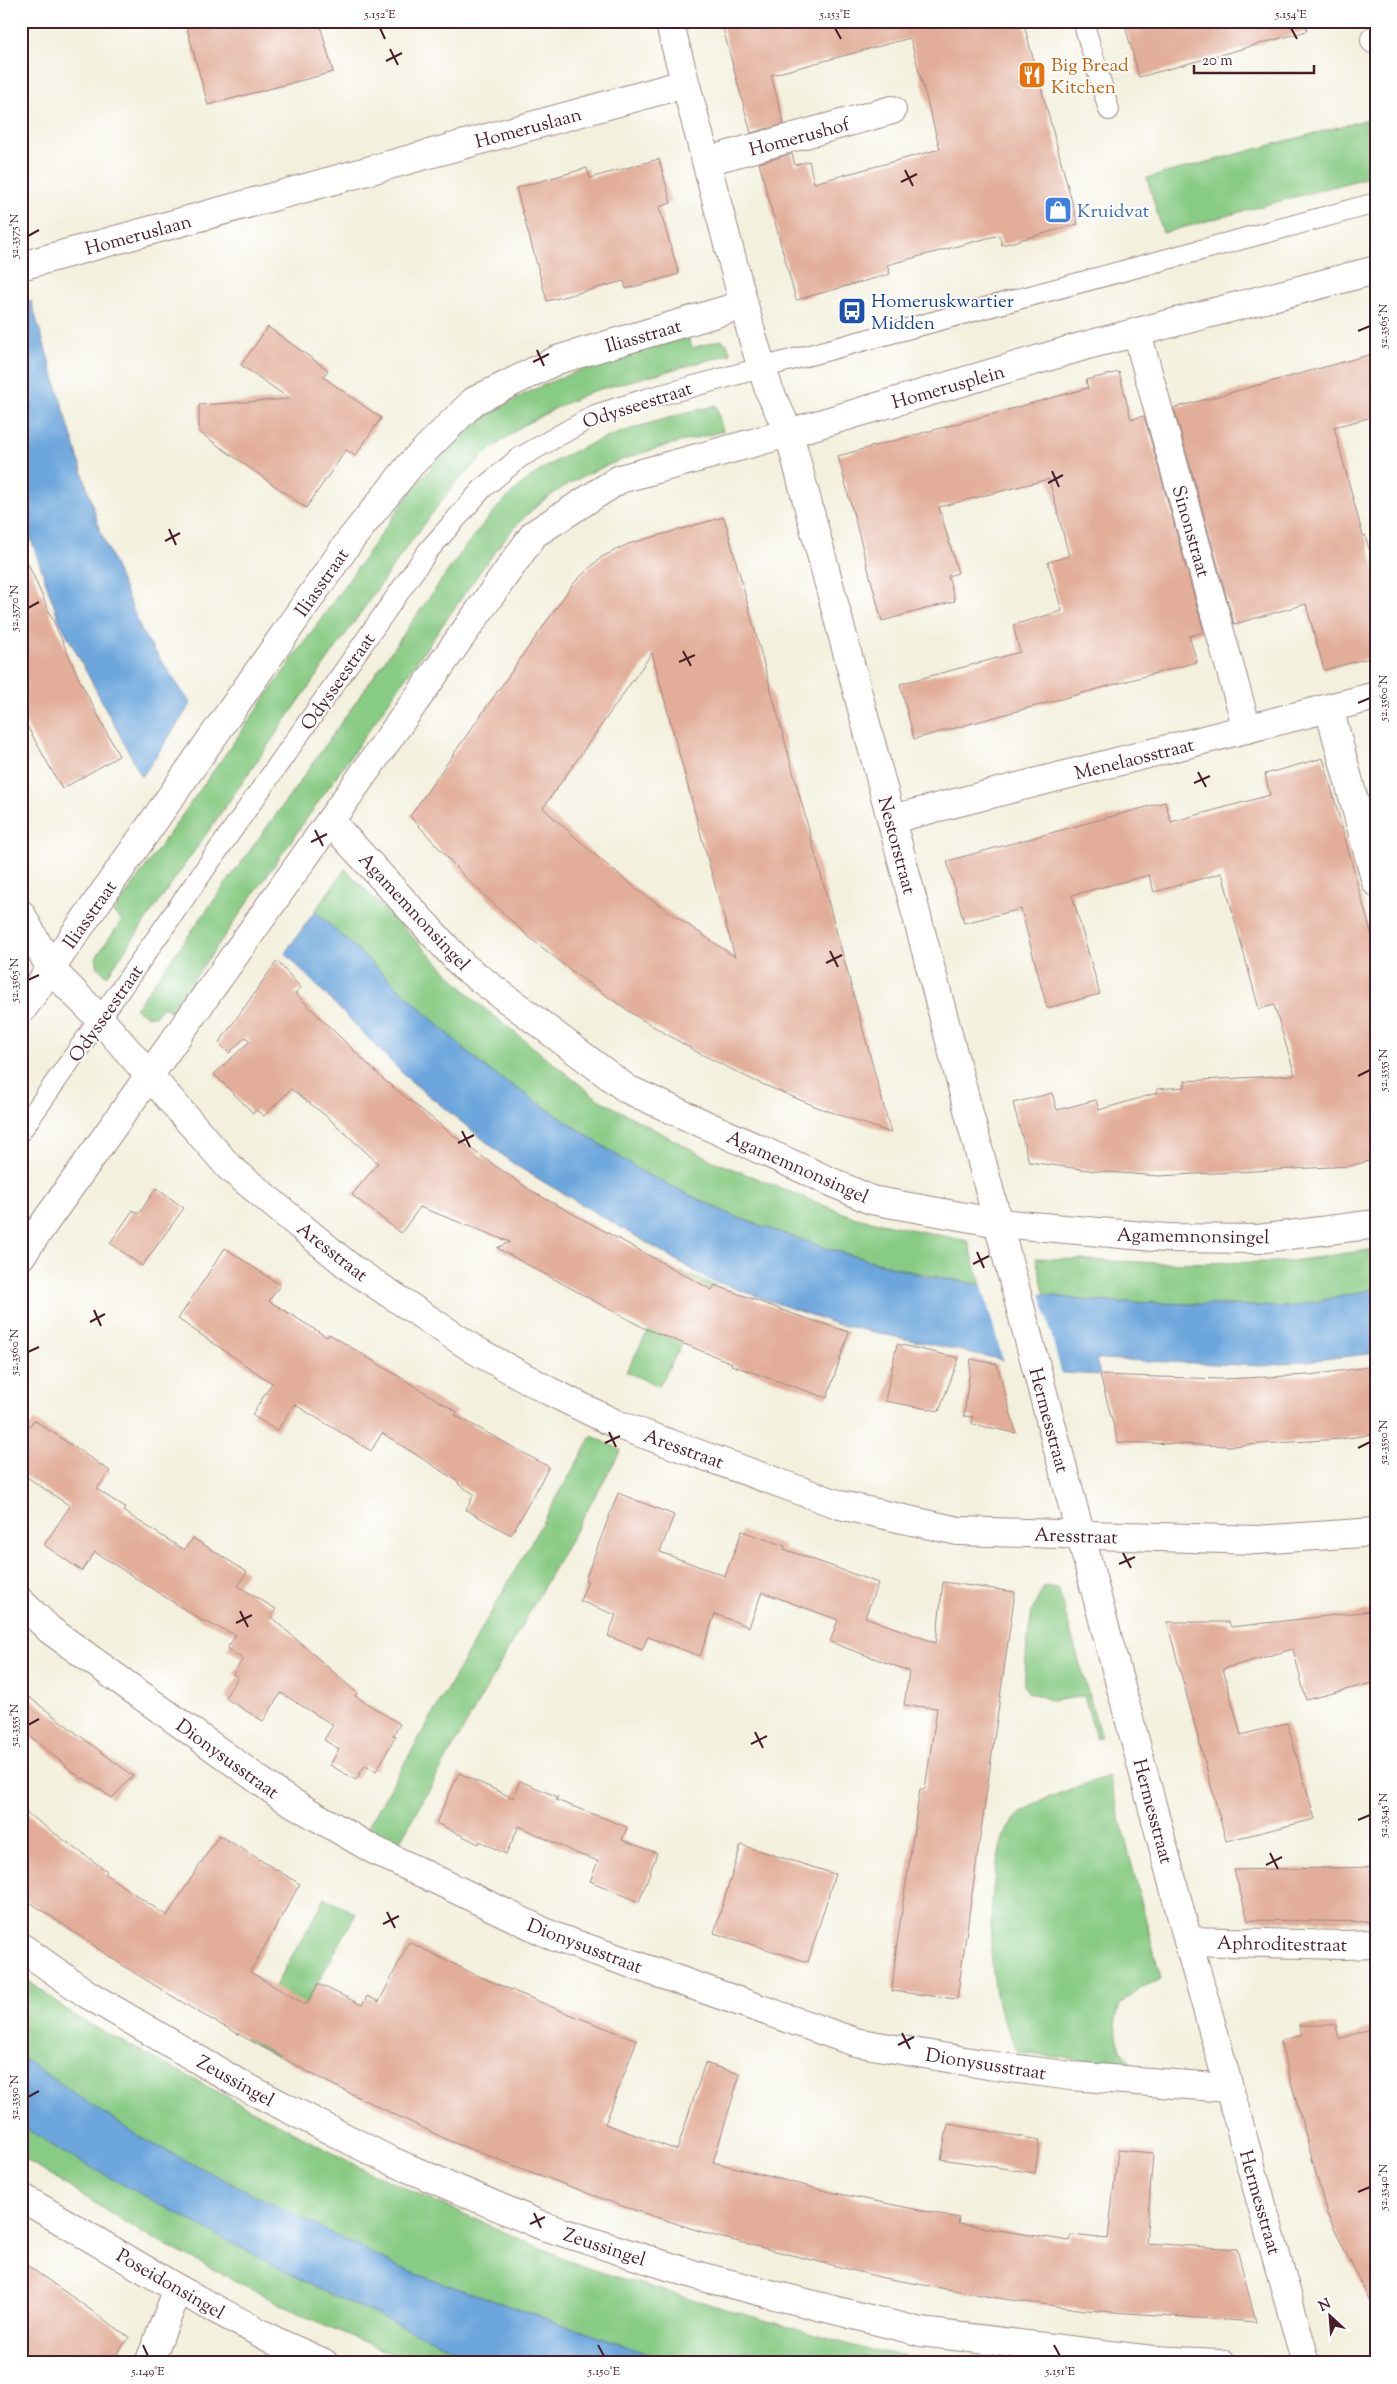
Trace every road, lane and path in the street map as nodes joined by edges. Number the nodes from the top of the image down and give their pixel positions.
1 (669, 21) edge
2 (1083, 21) edge
3 (684, 84) junction
4 (892, 110) dead end
5 (1108, 110) dead end
6 (707, 161) junction
7 (1376, 203) edge
8 (21, 266) edge
9 (1376, 270) edge
10 (743, 305) junction
11 (1137, 333) junction
12 (761, 366) junction
13 (789, 432) junction
14 (1376, 696) edge
15 (1329, 708) junction
16 (1247, 729) junction
17 (892, 819) junction
18 (330, 821) junction
19 (1376, 882) edge
20 (21, 914) edge
21 (51, 969) junction
22 (21, 1011) edge
23 (100, 1019) junction
24 (149, 1076) junction
25 (21, 1131) edge
26 (999, 1223) junction
27 (1376, 1224) edge
28 (21, 1256) edge
29 (1008, 1258) joint
30 (1376, 1532) edge
31 (1081, 1536) junction
32 (21, 1602) edge
33 (1188, 1941) junction
34 (1376, 1944) edge
35 (21, 1947) edge
36 (1228, 2088) junction
37 (21, 2197) edge
38 (178, 2289) junction
39 (149, 2363) edge
40 (324, 2363) edge
41 (1220, 2363) edge
42 (1306, 2363) edge

1 - 3 street
2 - 5 lane
3 - 6 street
3 - 8 street, Homeruslaan
4 - 6 street, Homerushof
6 - 10 street
7 - 12 lane, Odysseestraat
9 - 11 street, Homerusplein
10 - 12 street
10 - 21 street, Iliasstraat
11 - 13 street, Homerusplein
11 - 16 street, Sinonstraat
12 - 13 street
12 - 23 lane, Odysseestraat
13 - 17 street, Nestorstraat
13 - 18 street, Homerusplein
14 - 15 street, Menelaosstraat
15 - 16 street, Menelaosstraat
15 - 19 street
16 - 17 street, Menelaosstraat
17 - 26 street, Nestorstraat
18 - 24 street
18 - 26 street, Agamemnonsingel
20 - 21 street, Aresstraat
21 - 22 street, Iliasstraat
21 - 23 street, Aresstraat
23 - 24 street, Aresstraat
23 - 25 lane, Odysseestraat
24 - 28 street
24 - 31 street, Aresstraat
26 - 27 street, Agamemnonsingel
26 - 29 street, Nestorstraat
29 - 31 street, Hermesstraat
30 - 31 street, Aresstraat
31 - 33 street, Hermesstraat
32 - 36 street, Dionysusstraat
33 - 34 street, Aphroditestraat
33 - 36 street, Hermesstraat
35 - 41 street, Zeussingel
36 - 42 street, Hermesstraat
37 - 38 street, Poseidonsingel
38 - 39 street
38 - 40 street, Poseidonsingel

